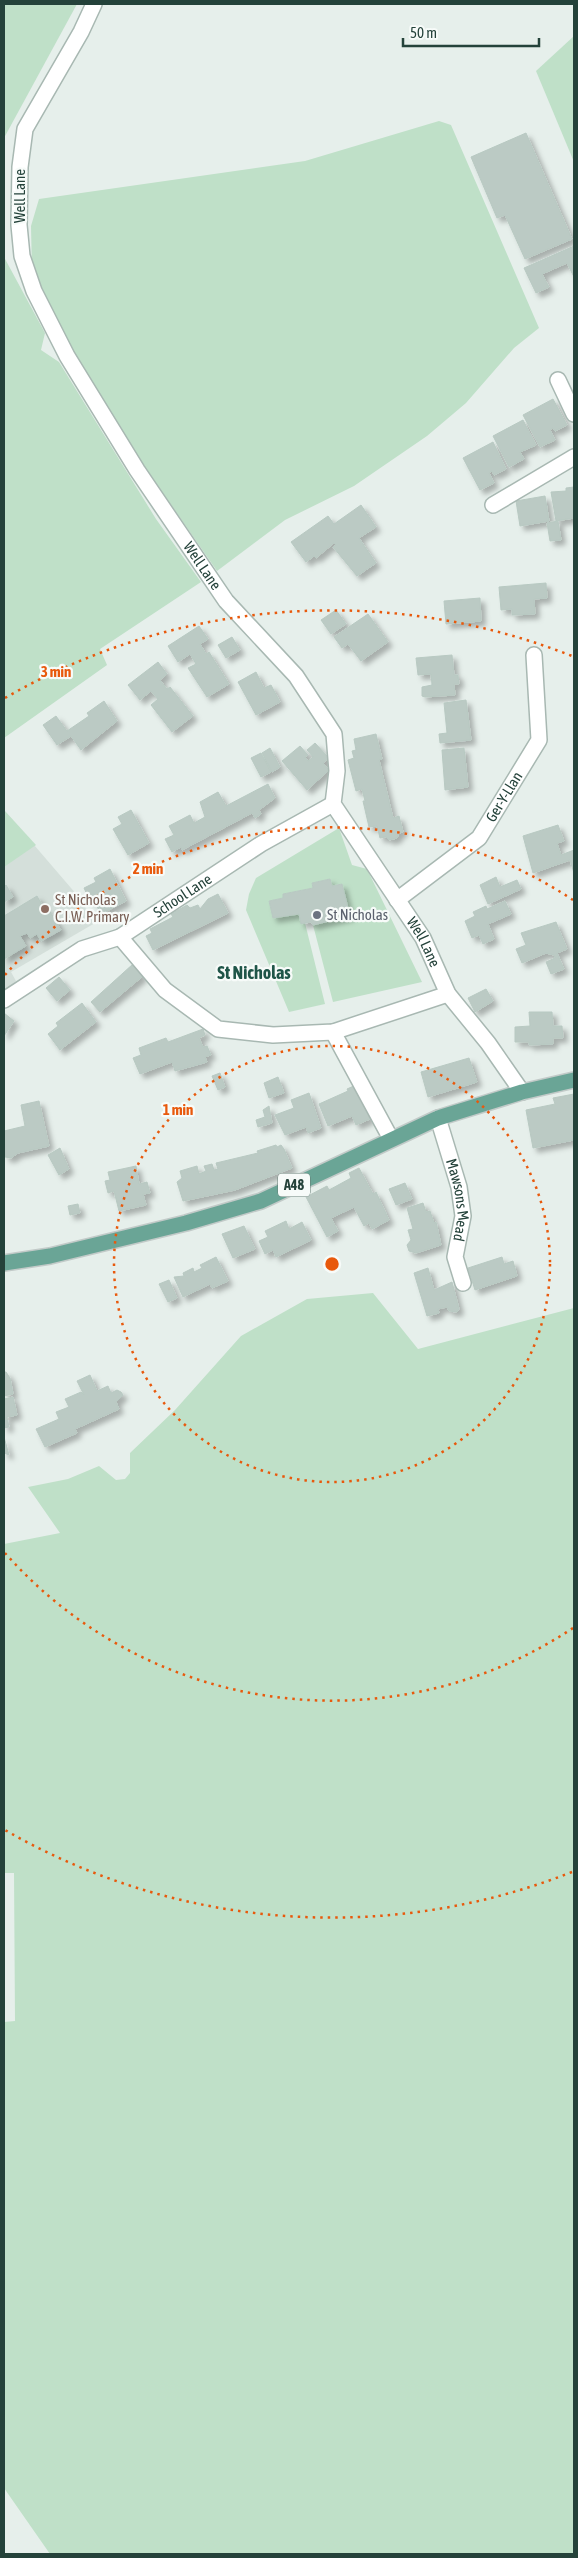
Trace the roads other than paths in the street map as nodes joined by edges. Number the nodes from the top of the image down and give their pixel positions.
1 (94, 4) edge
2 (558, 380) dead end
3 (574, 414) edge
4 (574, 457) edge
5 (493, 505) dead end
6 (534, 655) dead end
7 (332, 804) junction
8 (397, 900) junction
9 (120, 937) junction
10 (448, 994) junction
11 (4, 1000) edge
12 (333, 1032) junction
13 (574, 1080) edge
14 (522, 1092) junction
15 (438, 1118) junction
16 (391, 1139) junction
17 (4, 1263) edge
18 (463, 1283) dead end

1 - 7 street, Well Lane
2 - 3 street
4 - 5 street
6 - 8 street, Ger-Y-Llan
7 - 8 street, Well Lane
7 - 9 street, School Lane
8 - 10 street, Well Lane
9 - 11 street, School Lane
9 - 12 street
10 - 12 street
10 - 14 street, Well Lane
12 - 16 street
13 - 14 main road, A48
14 - 15 main road, A48
15 - 16 main road, A48
15 - 18 street, Mawsons Mead
16 - 17 main road, A48

